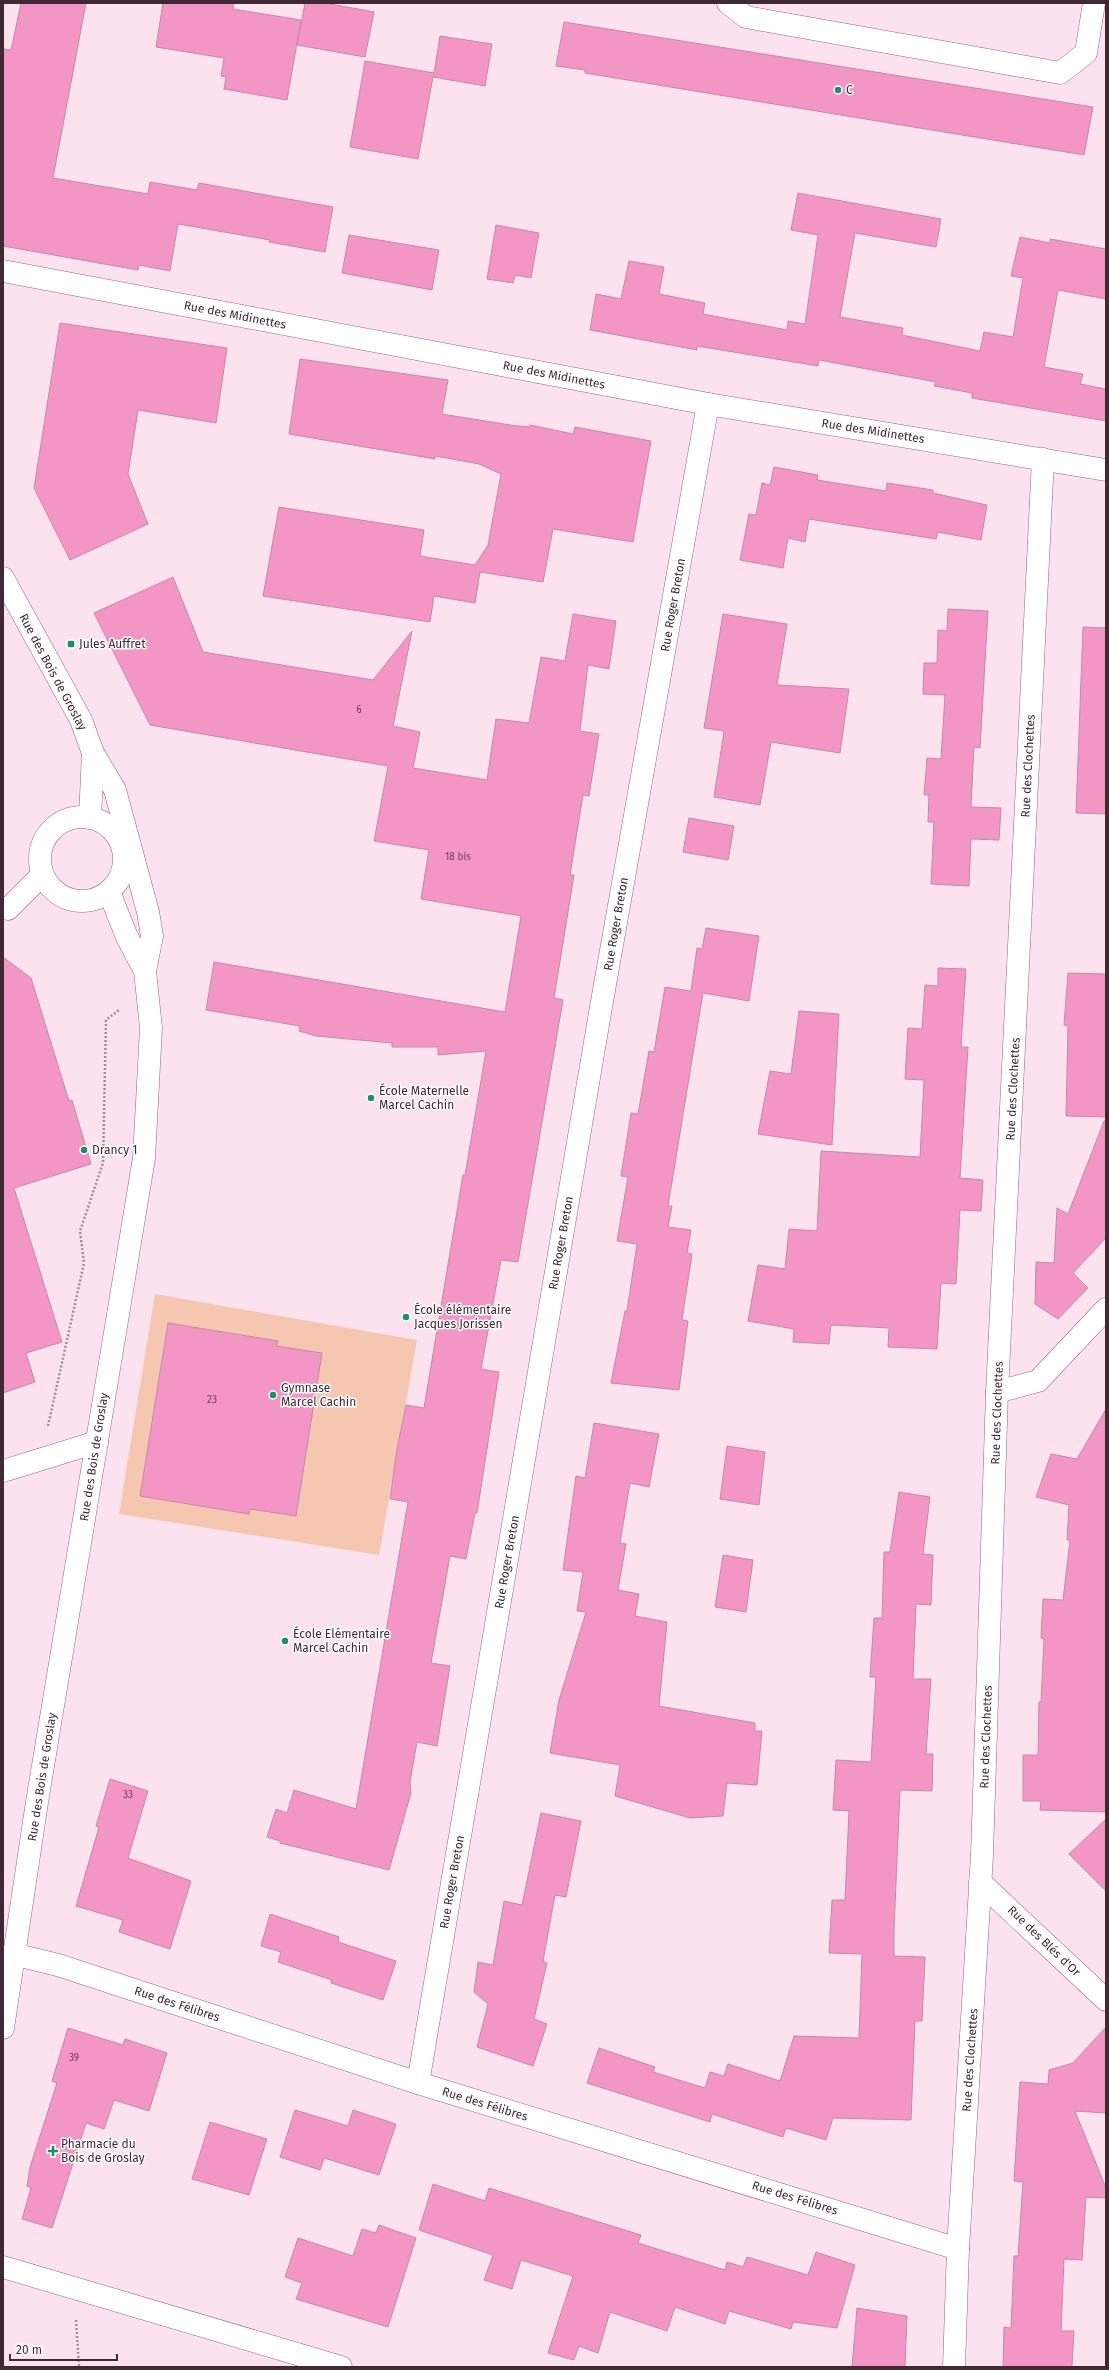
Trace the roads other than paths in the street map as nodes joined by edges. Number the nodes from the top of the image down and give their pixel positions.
1 (728, 3) edge
2 (1094, 3) edge
3 (3, 271) edge
4 (708, 404) junction
5 (1043, 459) junction
6 (1106, 470) edge
7 (3, 578) edge
8 (93, 753) junction
9 (90, 818) junction
10 (42, 875) junction
11 (109, 892) junction
12 (3, 908) edge
13 (145, 971) junction
14 (1106, 1309) edge
15 (997, 1392) junction
16 (97, 1442) junction
17 (3, 1471) edge
18 (980, 1882) junction
19 (13, 1954) junction
20 (1104, 1994) edge
21 (3, 2028) edge
22 (418, 2083) junction
23 (958, 2249) junction
24 (3, 2267) edge
25 (341, 2367) edge
26 (954, 2367) edge

1 - 2 street
3 - 4 street, Rue des Midinettes
4 - 5 street, Rue des Midinettes
4 - 22 street, Rue Roger Breton
5 - 6 street, Rue des Midinettes
5 - 15 street, Rue des Clochettes
7 - 8 street, Rue des Bois de Groslay
8 - 9 street, Rue des Bois de Groslay
8 - 13 street
9 - 10 street
9 - 11 street
10 - 11 street
10 - 12 street
11 - 13 street, Rue des Bois de Groslay
13 - 16 street, Rue des Bois de Groslay
14 - 15 street
15 - 18 street, Rue des Clochettes
16 - 17 street
16 - 19 street, Rue des Bois de Groslay
18 - 20 street, Rue des Blés d'Or
18 - 23 street, Rue des Clochettes
19 - 21 street, Rue des Bois de Groslay
19 - 22 street, Rue des Félibres
22 - 23 street, Rue des Félibres
23 - 26 street, Rue des Clochettes
24 - 25 street

